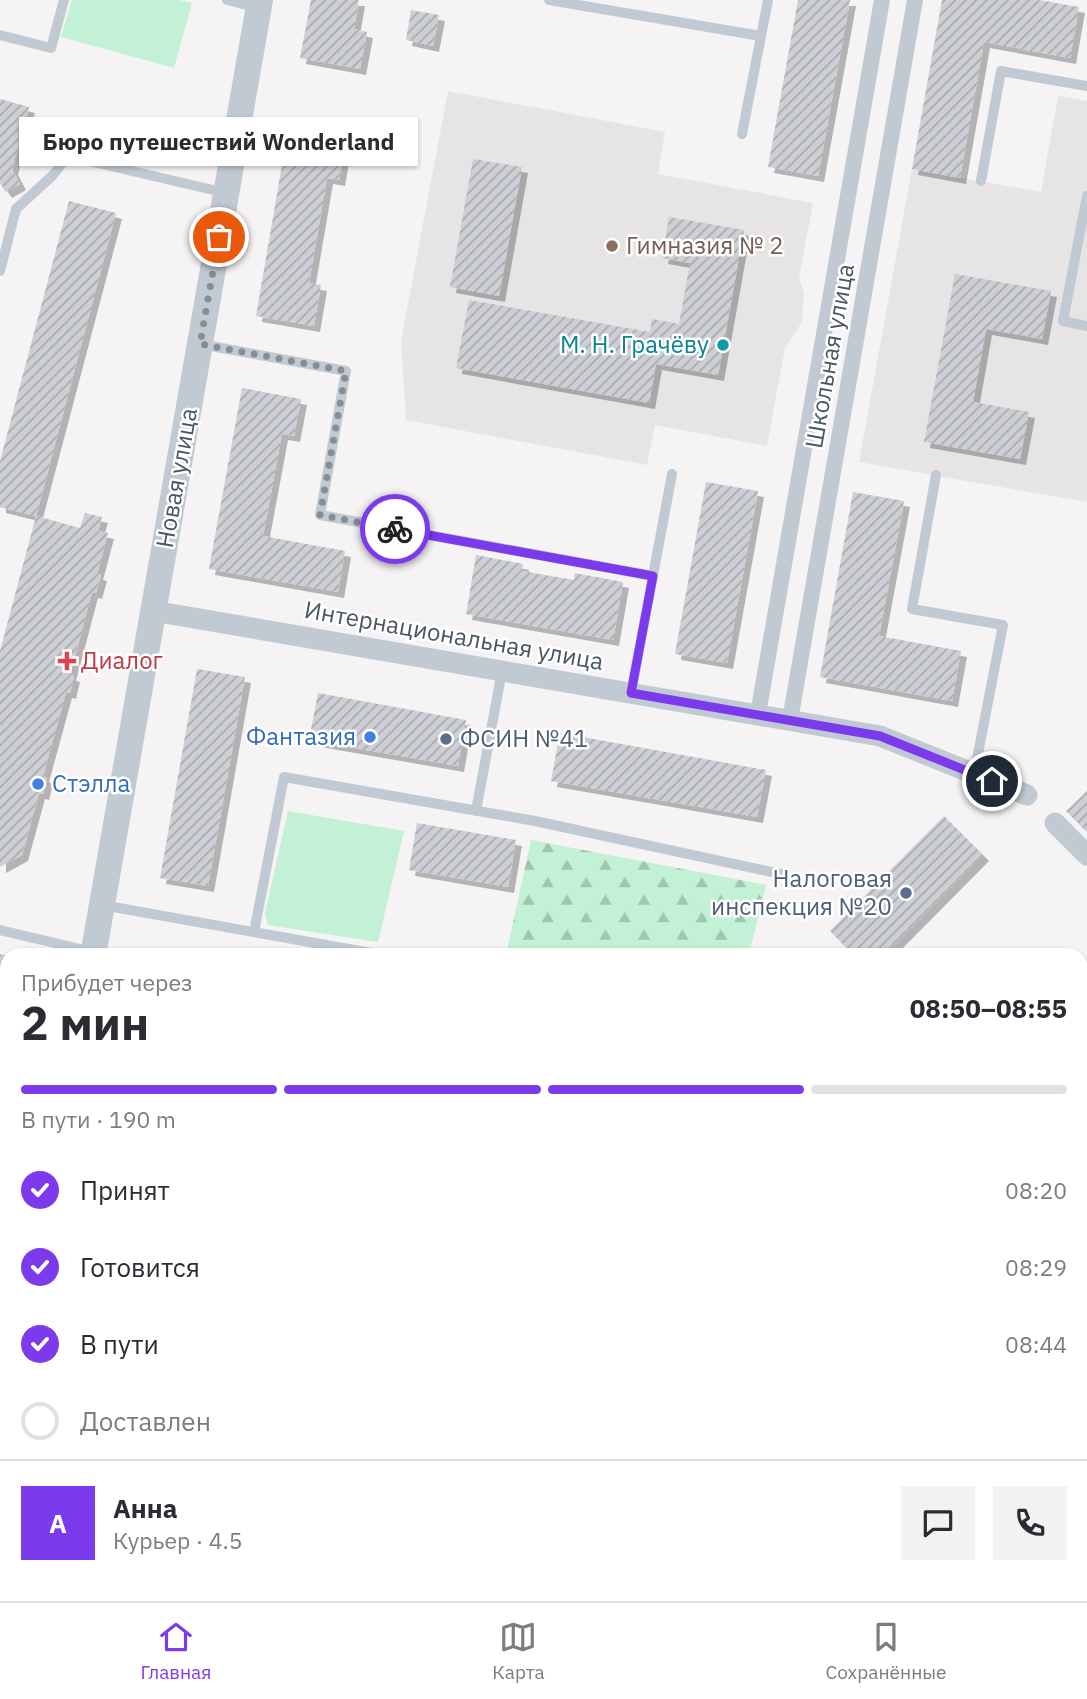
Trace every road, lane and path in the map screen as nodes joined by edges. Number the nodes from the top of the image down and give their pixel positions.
1 (64, 0) edge
2 (227, 0) edge
3 (549, 0) edge
4 (768, 0) edge
5 (882, 0) edge
6 (915, 0) edge
7 (259, 4) edge
8 (0, 36) edge
9 (761, 36) junction
10 (1087, 86) edge
11 (742, 134) dead end
12 (981, 181) dead end
13 (226, 193) junction
14 (1087, 196) edge
15 (0, 271) edge
16 (1087, 326) edge
17 (200, 344) junction
18 (672, 474) dead end
19 (936, 475) dead end
20 (653, 576) junction
21 (153, 611) junction
22 (502, 671) junction
23 (631, 693) junction
24 (758, 714) junction
25 (790, 720) junction
26 (974, 774) junction
27 (1027, 795) dead end
28 (476, 811) junction
29 (1055, 823) dead end
30 (1087, 855) edge
31 (781, 874) dead end
32 (102, 905) junction
33 (0, 930) edge
34 (254, 932) junction
35 (70, 948) edge
36 (94, 948) edge
37 (343, 948) edge

1 - 8 lane
2 - 7 lane
3 - 9 lane
4 - 9 lane
5 - 24 street, Школьная улица
6 - 25 street, Школьная улица
7 - 13 street, Новая улица
9 - 11 lane
10 - 12 lane
13 - 15 lane
13 - 17 street, Новая улица
14 - 16 lane
17 - 20 lane
17 - 21 street, Новая улица
18 - 20 lane
19 - 26 lane
20 - 23 lane
21 - 22 street, Интернациональная улица
21 - 32 street, Новая улица
22 - 23 street, Интернациональная улица
22 - 28 lane
23 - 24 street, Интернациональная улица
24 - 25 street, Интернациональная улица
25 - 26 street, Интернациональная улица
26 - 27 street, Интернациональная улица
28 - 31 lane
28 - 34 lane
29 - 30 street
32 - 34 lane
32 - 36 street, Новая улица
33 - 35 lane
34 - 37 lane

